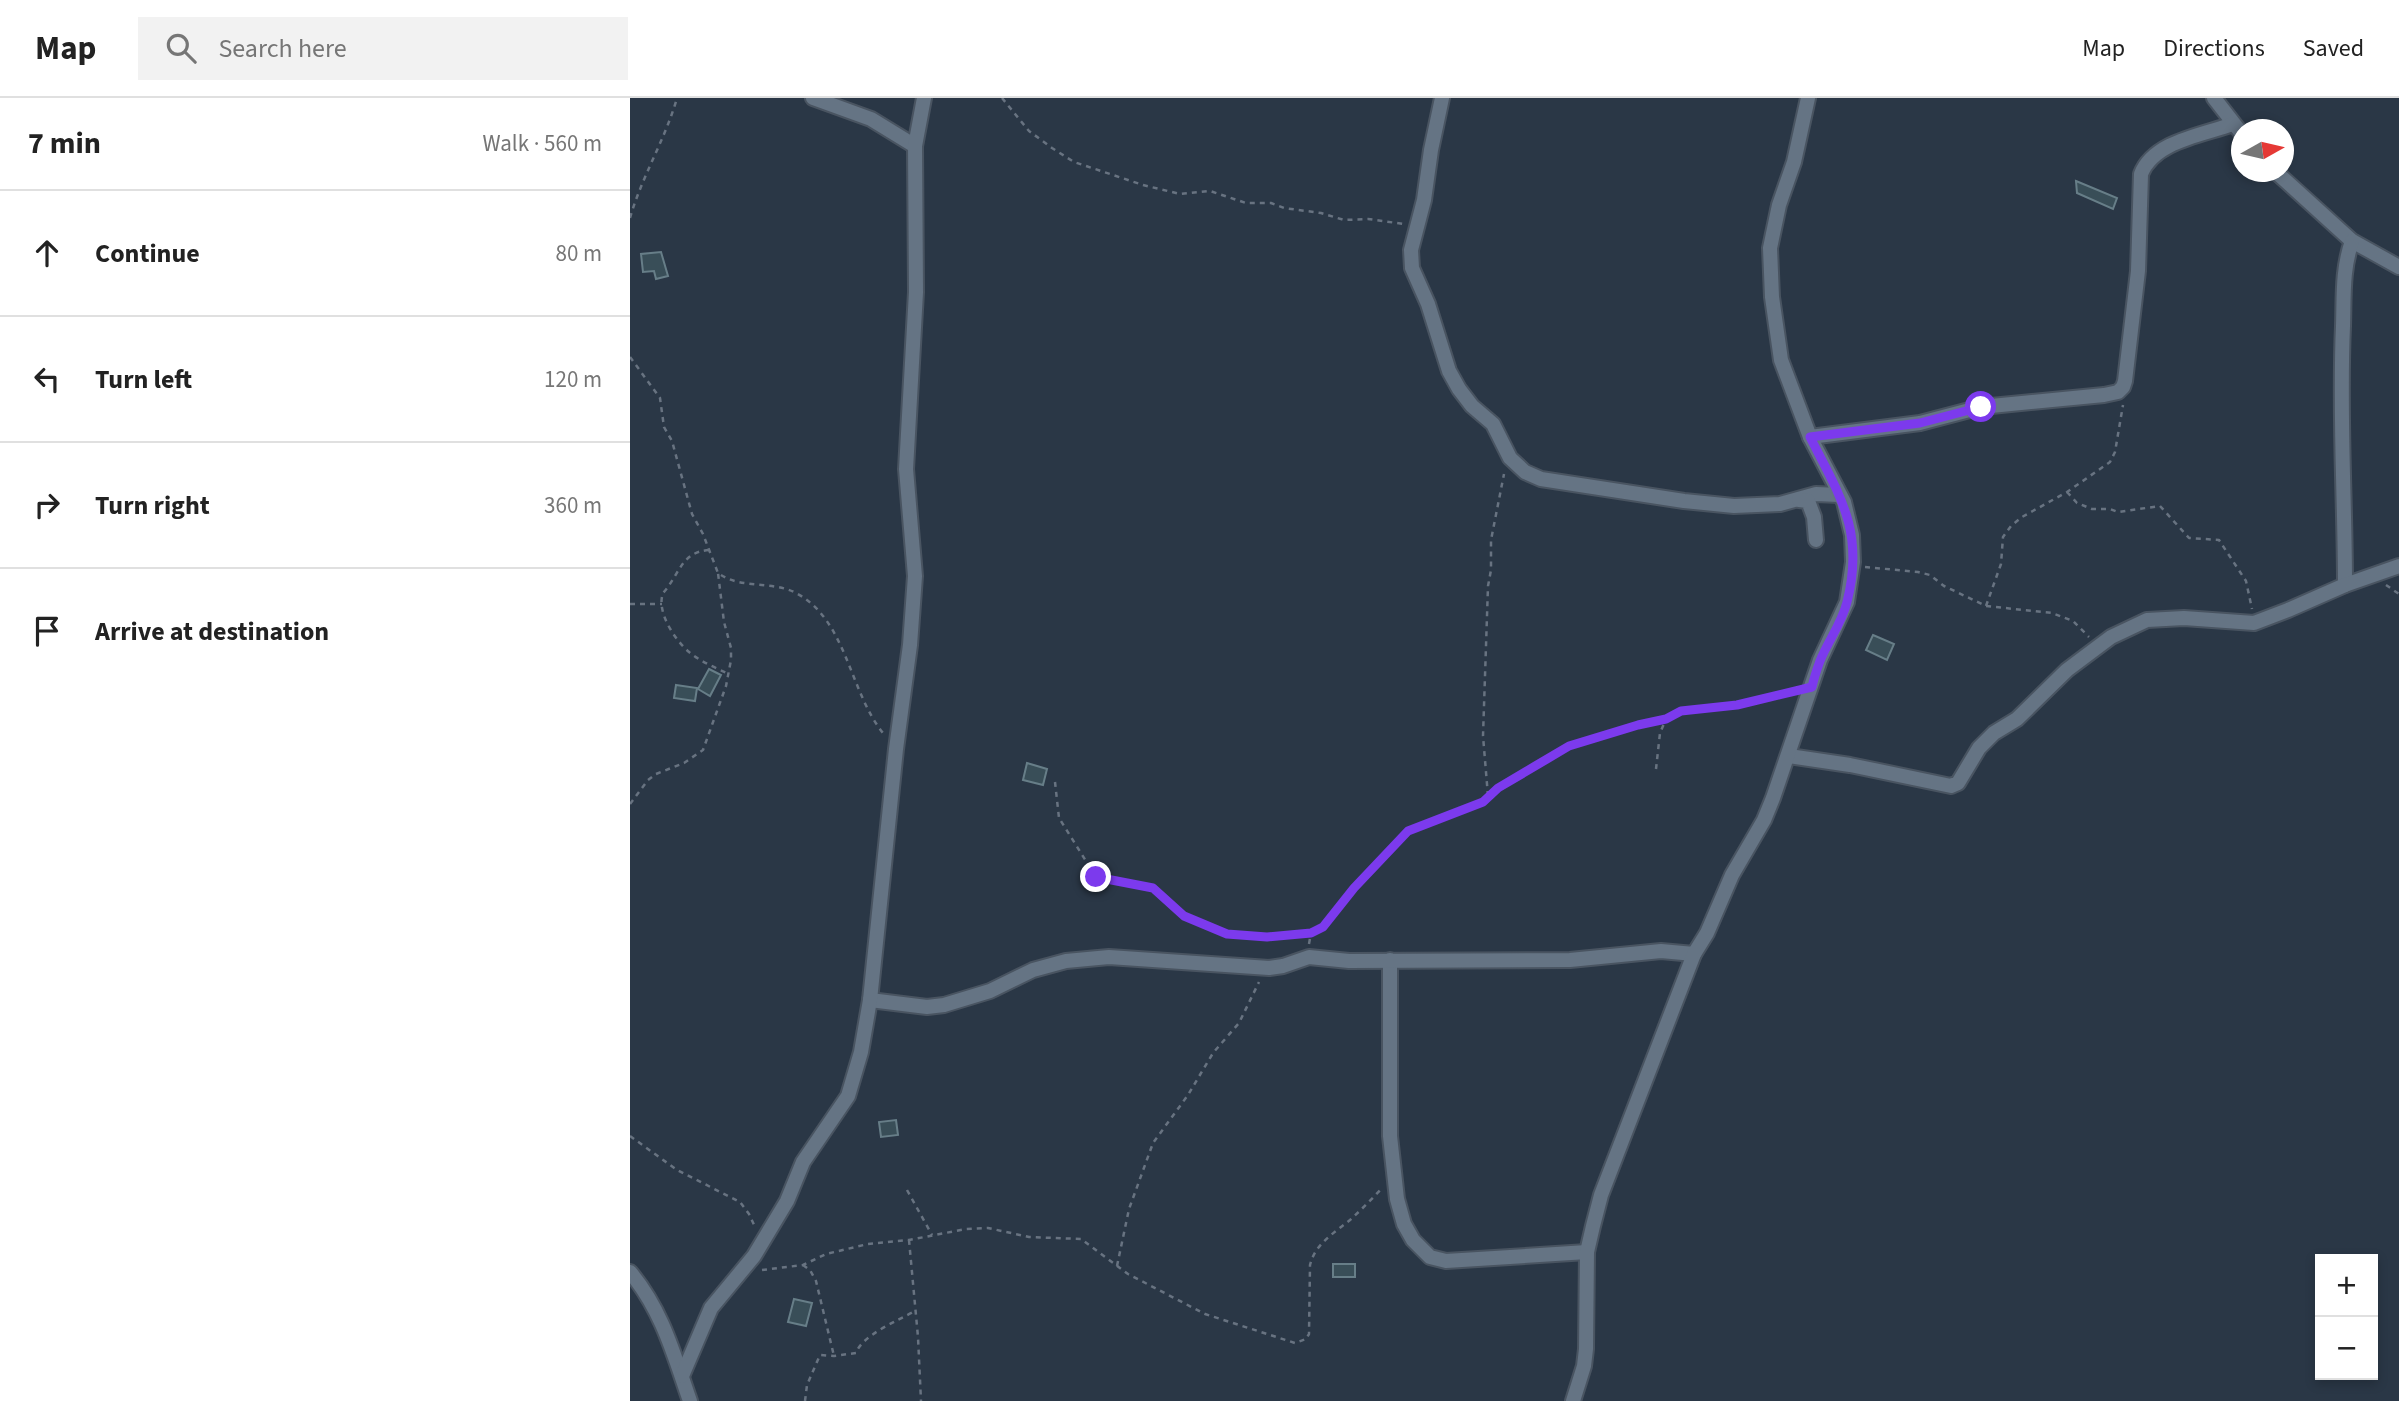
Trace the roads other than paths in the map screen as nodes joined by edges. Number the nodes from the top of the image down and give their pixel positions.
1 (813, 98) edge
2 (924, 98) edge
3 (1443, 98) edge
4 (1808, 98) edge
5 (2214, 98) edge
6 (2231, 121) edge
7 (2231, 130) edge
8 (915, 146) junction
9 (2287, 182) edge
10 (2352, 241) junction
11 (2399, 267) edge
12 (1810, 437) junction
13 (1839, 495) junction
14 (1799, 500) junction
15 (1816, 540) dead end
16 (2399, 566) edge
17 (2345, 585) junction
18 (1788, 756) junction
19 (1693, 954) junction
20 (1390, 960) junction
21 (870, 1000) junction
22 (1587, 1252) junction
23 (630, 1272) edge
24 (685, 1391) edge
25 (1573, 1401) edge

1 - 8 street
2 - 8 street
3 - 14 street
4 - 12 street
5 - 6 street
7 - 12 street
8 - 21 street
9 - 10 street
10 - 11 street
10 - 17 street
12 - 13 street
13 - 14 street
13 - 18 street
14 - 15 street
16 - 17 street
17 - 18 street
18 - 19 street
19 - 20 street
19 - 22 street
20 - 21 street
20 - 22 street
21 - 24 street
22 - 25 street
23 - 24 street

